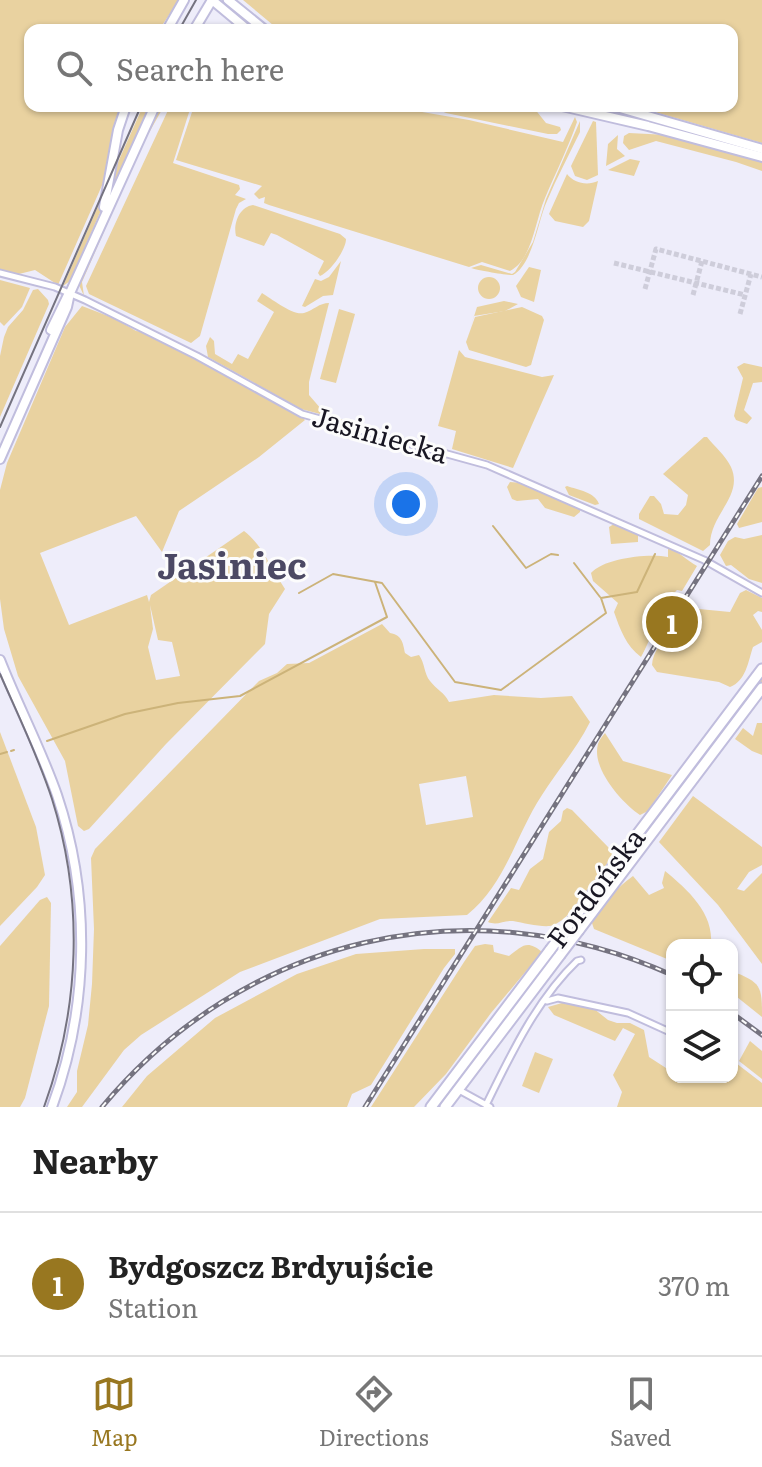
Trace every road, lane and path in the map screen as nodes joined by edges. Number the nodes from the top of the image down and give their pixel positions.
1 (184, 0) edge
2 (212, 0) edge
3 (228, 0) edge
4 (170, 24) edge
5 (198, 24) edge
6 (241, 24) edge
7 (258, 24) edge
8 (124, 112) edge
9 (152, 112) edge
10 (588, 112) edge
11 (634, 112) edge
12 (762, 149) edge
13 (762, 157) edge
14 (89, 253) junction
15 (0, 273) edge
16 (70, 293) junction
17 (0, 459) edge
18 (762, 593) edge
19 (0, 660) edge
20 (762, 669) edge
21 (762, 688) edge
22 (581, 960) dead end
23 (543, 1004) junction
24 (666, 1030) edge
25 (449, 1083) junction
26 (458, 1090) junction
27 (488, 1106) edge
28 (52, 1107) edge
29 (431, 1107) edge
30 (445, 1107) edge

1 - 4 street
2 - 5 street
2 - 6 street
3 - 7 street
8 - 14 street
9 - 14 street
10 - 13 street
11 - 12 street
14 - 16 street
15 - 16 street, Jasiniecka
16 - 17 street
16 - 18 street, Jasiniecka
19 - 28 street
20 - 25 main road, Fordońska, bridge
21 - 26 main road, Fordońska, bridge
22 - 23 street
23 - 24 street
23 - 27 street
25 - 26 street
25 - 29 main road, Fordońska
26 - 27 street
26 - 30 main road, Fordońska

